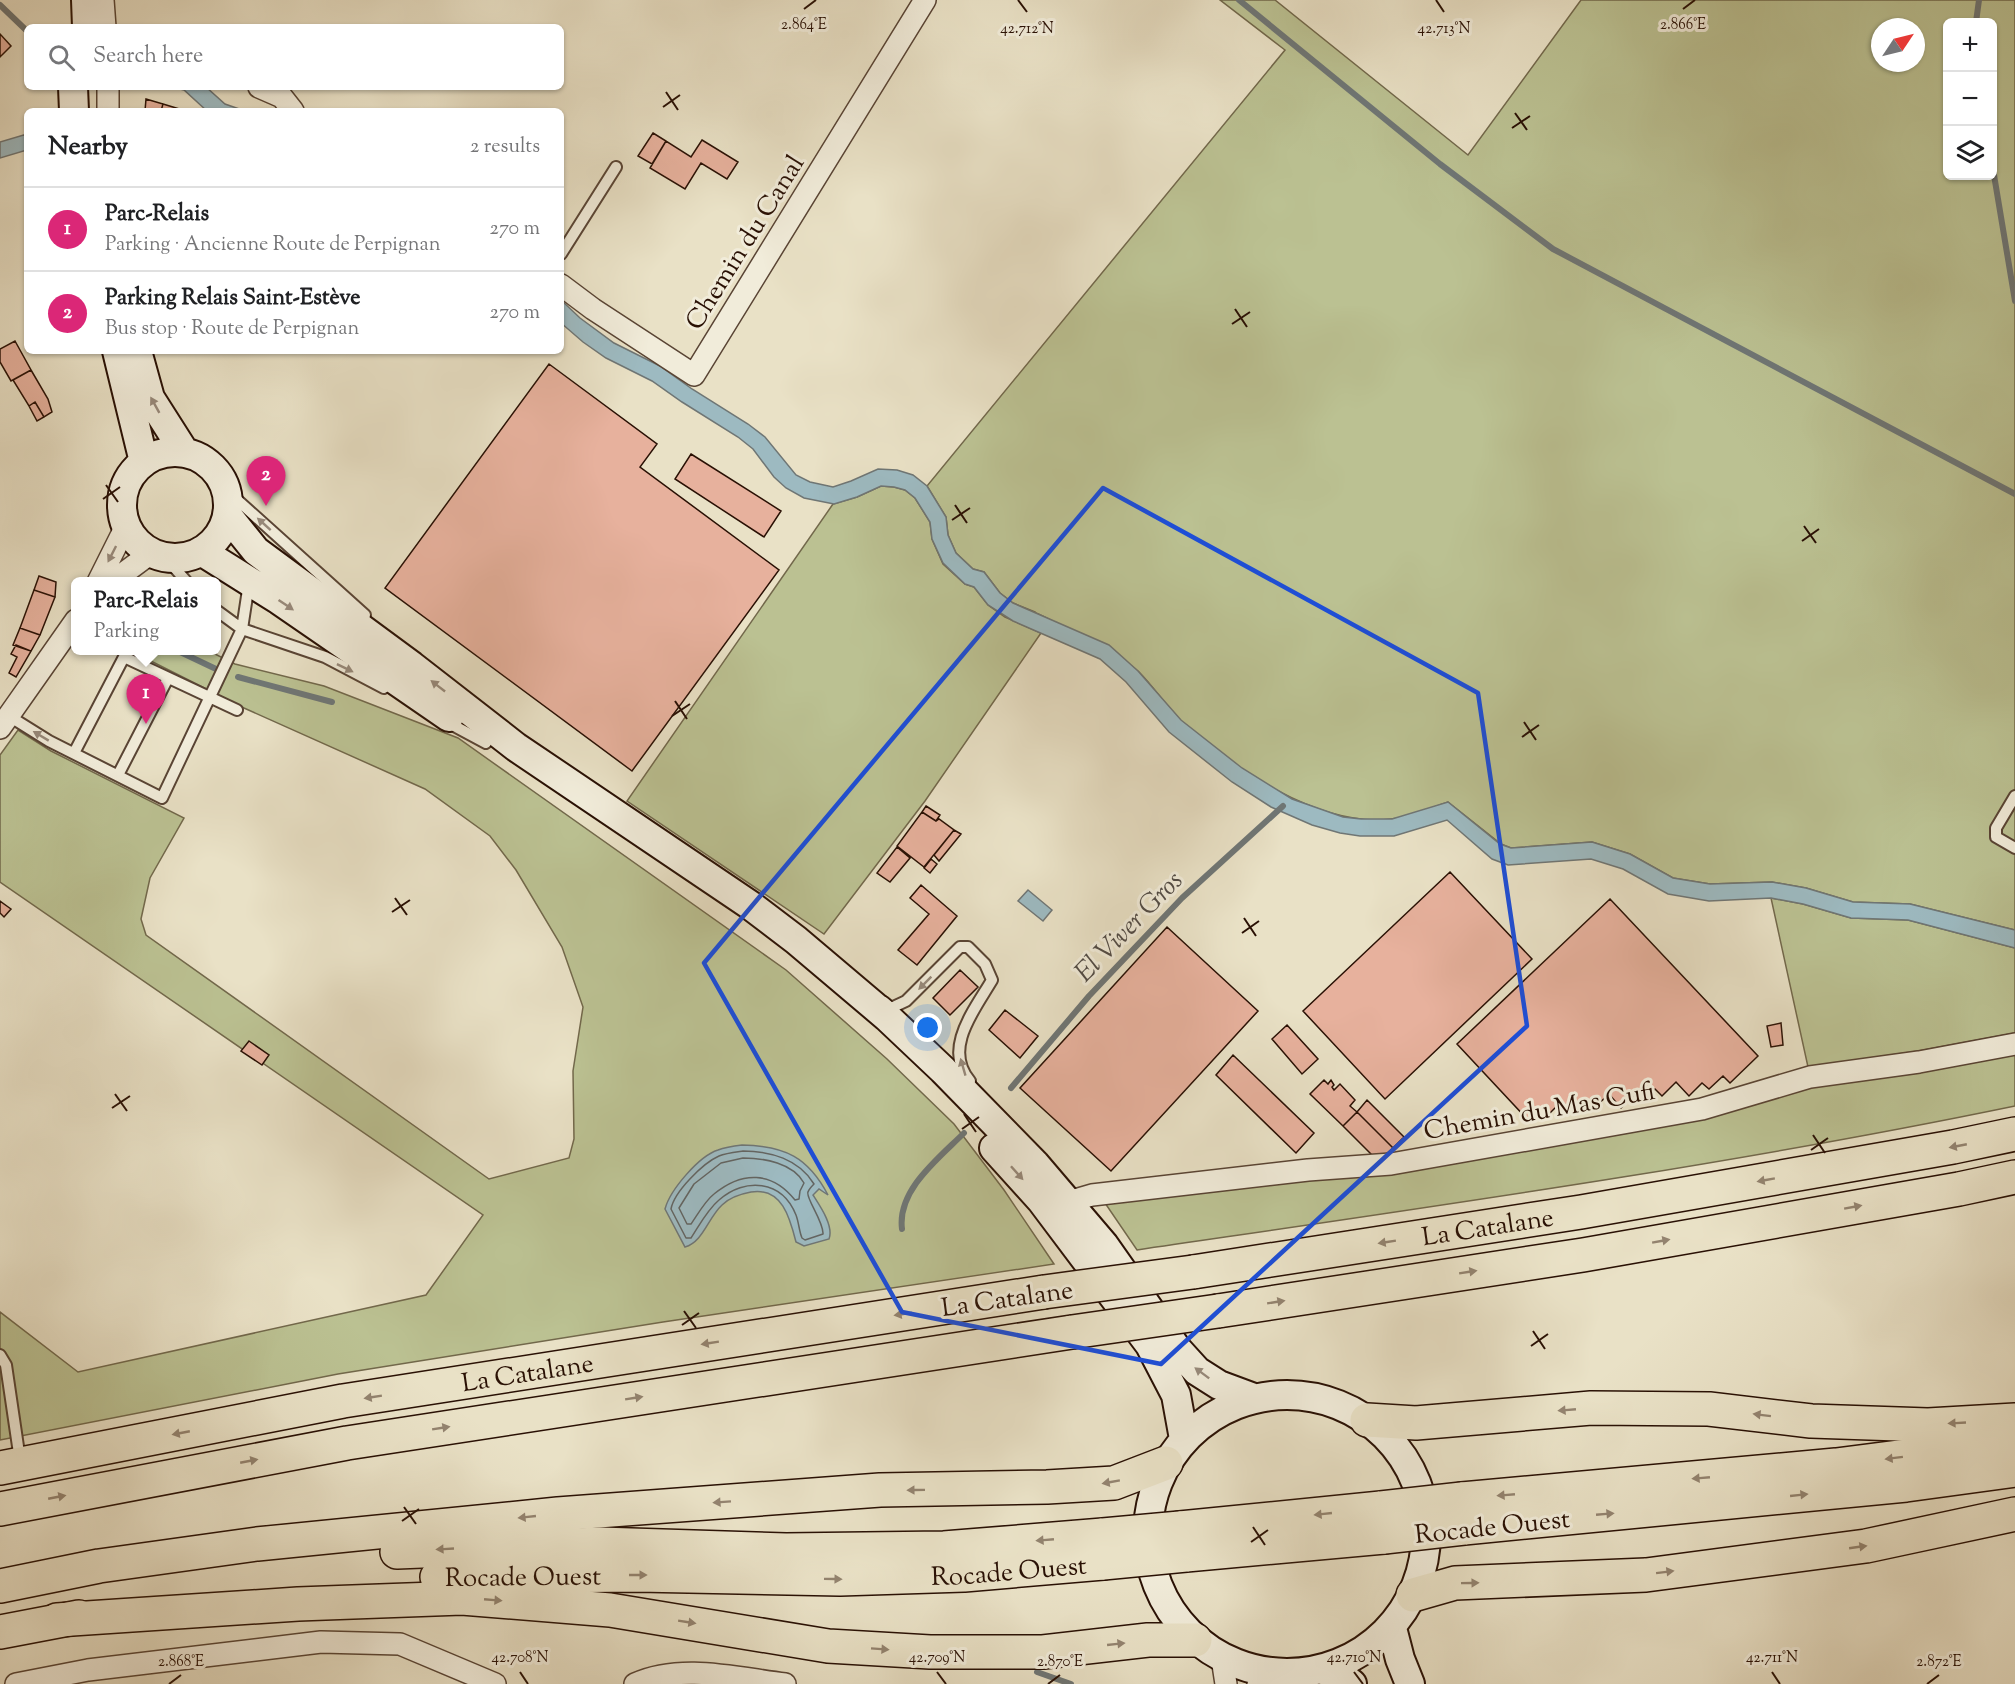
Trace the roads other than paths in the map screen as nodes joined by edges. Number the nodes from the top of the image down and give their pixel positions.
1 (71, 0) edge
2 (86, 0) edge
3 (103, 0) edge
4 (925, 0) edge
5 (72, 24) edge
6 (87, 24) edge
7 (105, 24) edge
8 (73, 90) edge
9 (88, 90) edge
10 (108, 90) edge
11 (266, 90) edge
12 (74, 108) edge
13 (88, 108) edge
14 (108, 108) edge
15 (291, 108) edge
16 (616, 167) dead end
17 (564, 249) edge
18 (564, 287) edge
19 (118, 354) edge
20 (138, 354) edge
21 (185, 453) junction
22 (144, 462) junction
23 (226, 502) junction
24 (126, 526) junction
25 (201, 551) junction
26 (158, 555) junction
27 (100, 577) edge
28 (121, 577) edge
29 (182, 577) edge
30 (249, 581) junction
31 (221, 614) edge
32 (71, 626) edge
33 (242, 629) junction
34 (412, 666) junction
35 (168, 678) junction
36 (211, 698) junction
37 (237, 710) dead end
38 (4, 722) edge
39 (486, 743) junction
40 (74, 753) junction
41 (118, 775) junction
42 (2015, 796) edge
43 (2015, 849) edge
44 (750, 905) junction
45 (2015, 1044) edge
46 (2015, 1134) edge
47 (1035, 1164) junction
48 (2015, 1177) edge
49 (1068, 1202) junction
50 (0, 1355) edge
51 (1254, 1398) junction
52 (1366, 1420) junction
53 (2015, 1420) edge
54 (2015, 1442) edge
55 (1175, 1451) junction
56 (10, 1466) edge
57 (2015, 1470) edge
58 (0, 1509) edge
59 (1463, 1514) junction
60 (2015, 1514) edge
61 (1103, 1549) junction
62 (0, 1586) edge
63 (1413, 1595) junction
64 (0, 1603) edge
65 (57, 1620) junction
66 (1392, 1628) junction
67 (0, 1632) edge
68 (1195, 1640) junction
69 (1323, 1670) junction
70 (1224, 1671) edge
71 (1263, 1679) edge
72 (16, 1684) edge
73 (495, 1684) edge
74 (634, 1684) edge
75 (785, 1684) edge
76 (1352, 1684) edge
77 (1410, 1684) edge

1 - 5 main road
2 - 6 main road
3 - 7 street
4 - 18 street, Chemin du Canal
8 - 12 main road
9 - 13 main road
10 - 14 street
11 - 15 street
16 - 17 lane
19 - 22 main road
21 -> 20 main road
21 - 22 main road
21 - 23 main road
22 - 24 main road
23 - 25 main road
34 -> 23 lane
23 - 34 main road
24 - 26 main road
24 -> 27 street
25 - 26 main road
25 - 30 main road
26 - 28 street
26 - 29 lane
30 - 33 lane
30 -> 39 main road
31 - 33 lane
32 - 38 street
33 - 36 lane
33 -> 39 lane
44 -> 34 main road
35 - 36 lane
35 - 40 lane
35 - 41 lane
36 - 37 lane
36 - 41 lane
40 -> 38 lane
39 -> 55 main road
40 - 41 lane
42 - 43 lane
44 - 47 main road
47 -> 44 lane
45 - 49 street, Chemin du Mas Cufi
46 -> 56 highway, La Catalane, bridge
47 - 49 main road
58 -> 48 highway, La Catalane, bridge
51 -> 49 main road
50 - 56 lane
51 - 52 main road
51 - 55 main road
53 -> 52 highway
52 - 63 main road
54 -> 59 highway, Rocade Ouest
55 -> 62 highway
55 - 68 main road
59 -> 57 highway, Rocade Ouest
59 - 61 highway, Rocade Ouest, bridge
63 -> 60 highway
61 -> 64 highway, Rocade Ouest
65 -> 61 highway, Rocade Ouest
63 - 66 main road
65 - 67 highway, Rocade Ouest
65 -> 68 highway
66 - 69 main road
66 - 77 main road
68 - 70 main road
69 - 71 main road
69 - 76 main road
70 - 71 main road
72 - 73 street
74 - 75 street

